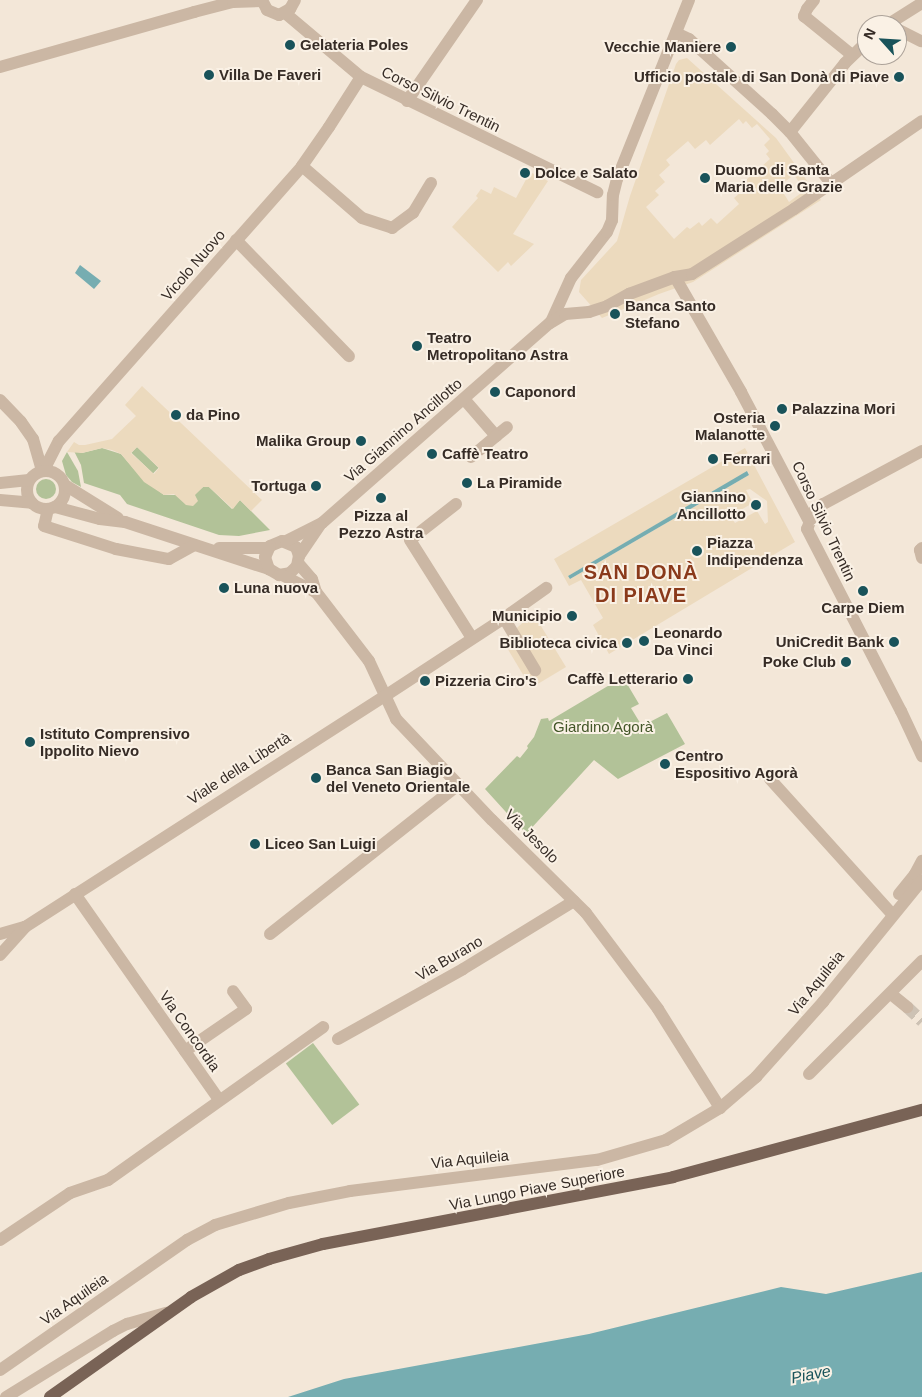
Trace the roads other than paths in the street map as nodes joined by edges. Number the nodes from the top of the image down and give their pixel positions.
1 (295, 0) edge
2 (477, 0) edge
3 (689, 0) edge
4 (814, 0) edge
5 (262, 1) edge
6 (922, 4) edge
7 (285, 13) junction
8 (906, 15) edge
9 (676, 33) junction
10 (907, 34) edge
11 (921, 41) edge
12 (857, 51) edge
13 (852, 56) junction
14 (0, 67) edge
15 (360, 77) junction
16 (407, 101) junction
17 (922, 121) edge
18 (790, 132) junction
19 (302, 166) junction
20 (432, 183) dead end
21 (831, 183) junction
22 (597, 192) dead end
23 (236, 240) junction
24 (675, 277) junction
25 (550, 323) junction
26 (349, 356) dead end
27 (464, 399) junction
28 (0, 400) edge
29 (507, 426) dead end
30 (496, 436) junction
31 (922, 451) edge
32 (471, 457) dead end
33 (43, 470) junction
34 (29, 480) junction
35 (0, 483) edge
36 (65, 486) junction
37 (0, 500) edge
38 (32, 503) junction
39 (456, 504) dead end
40 (51, 508) junction
41 (809, 521) junction
42 (124, 522) junction
43 (322, 523) junction
44 (286, 541) junction
45 (194, 545) junction
46 (209, 548) junction
47 (268, 548) junction
48 (922, 548) edge
49 (922, 558) edge
50 (299, 559) junction
51 (269, 569) junction
52 (282, 575) junction
53 (546, 588) dead end
54 (316, 592) junction
55 (504, 618) junction
56 (472, 638) junction
57 (536, 670) dead end
58 (385, 696) junction
59 (922, 756) edge
60 (770, 779) dead end
61 (458, 785) junction
62 (922, 861) edge
63 (922, 880) edge
64 (75, 894) junction
65 (574, 901) junction
66 (890, 912) junction
67 (25, 927) junction
68 (0, 934) edge
69 (270, 934) dead end
70 (0, 954) edge
71 (922, 961) edge
72 (233, 991) dead end
73 (891, 994) junction
74 (907, 1007) tunnel mouth
75 (323, 1027) dead end
76 (338, 1039) dead end
77 (185, 1051) junction
78 (809, 1074) dead end
79 (219, 1100) junction
80 (720, 1108) junction
81 (922, 1110) edge
82 (0, 1240) edge
83 (167, 1313) junction
84 (0, 1370) edge
85 (6, 1397) edge
86 (50, 1397) edge

1 - 7 street
2 - 16 street
3 - 9 street
4 - 13 street
5 - 7 street, Corso Silvio Trentin
5 - 14 street
6 - 8 street
7 - 15 street, Corso Silvio Trentin
9 - 18 street
9 - 25 street
10 - 11 street
12 - 13 street
13 - 18 street
15 - 16 street, Corso Silvio Trentin
15 - 19 street, Vicolo Nuovo
16 - 22 street, Corso Silvio Trentin
17 - 21 street
18 - 21 street
19 - 20 street
19 - 23 street, Vicolo Nuovo
21 - 24 street
23 - 26 street
23 - 33 street, Vicolo Nuovo
24 - 25 street
24 - 41 street, Corso Silvio Trentin
25 - 27 street, Via Giannino Ancillotto
27 - 30 street
27 - 43 street, Via Giannino Ancillotto
28 - 33 street
29 - 30 street
30 - 32 street
31 - 41 street
33 - 34 street
33 - 36 street
34 - 35 street
34 - 38 street
36 - 40 street
36 - 42 street
37 - 38 street
38 - 40 street
39 - 56 street
40 - 42 street
40 - 45 street
41 - 59 street, Corso Silvio Trentin
42 - 45 street
43 - 44 street, Via Giannino Ancillotto
43 - 50 street, Via Giannino Ancillotto
44 - 47 street
44 - 50 street
45 - 46 street
46 - 47 street
46 - 51 street
47 - 51 street
48 - 49 street
50 - 52 street
50 - 54 street, Via Jesolo
51 - 52 street
52 - 54 street, Via Jesolo
53 - 55 street, Viale della Libertà
54 - 58 street, Via Jesolo
55 - 56 street, Viale della Libertà
55 - 57 street
56 - 58 street, Viale della Libertà
58 - 61 street, Via Jesolo
58 - 64 street, Viale della Libertà
60 - 66 street
61 - 65 street, Via Jesolo
61 - 69 street
62 - 66 street
63 - 66 street, Via Aquileia
64 - 67 street, Viale della Libertà
64 - 77 street, Via Concordia
65 - 76 street, Via Burano
65 - 80 street, Via Jesolo
66 - 80 street, Via Aquileia
67 - 68 street, Viale della Libertà
67 - 70 street, Viale della Libertà
71 - 73 street
72 - 77 street
73 - 74 street
73 - 78 street
75 - 79 street
77 - 79 street, Via Concordia
79 - 82 street
80 - 84 street, Via Aquileia
81 - 83 main road, Via Lungo Piave Superiore
83 - 85 street, Via Lungo Piave Superiore
83 - 86 main road, Via Lungo Piave Superiore

